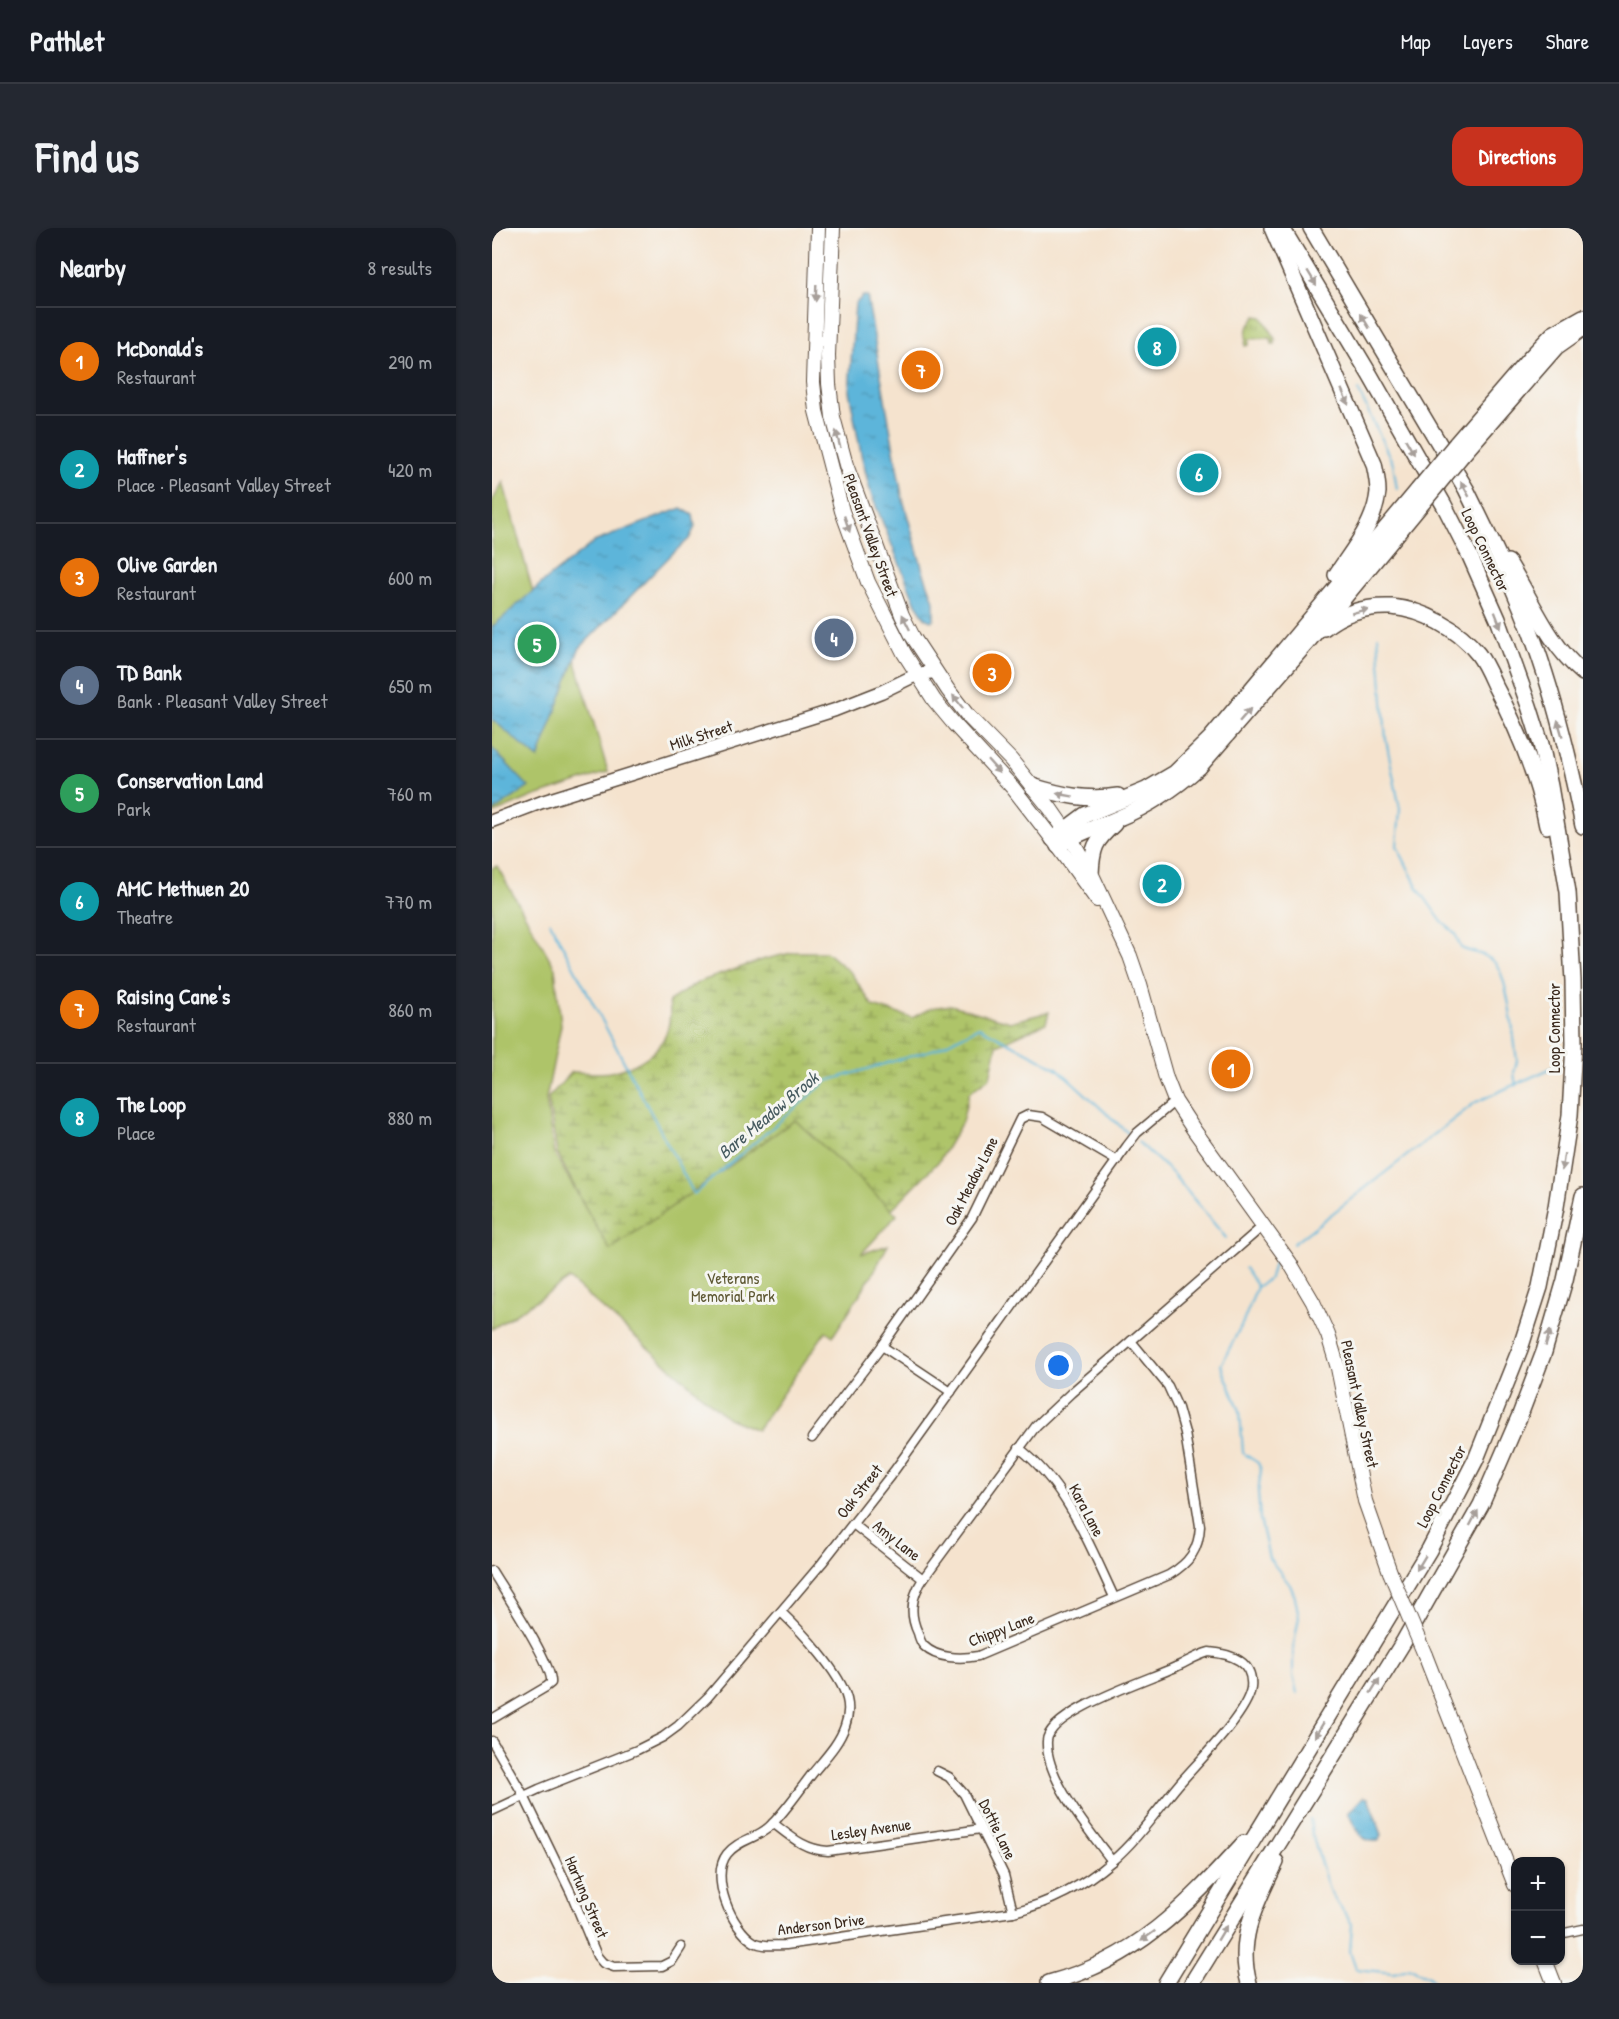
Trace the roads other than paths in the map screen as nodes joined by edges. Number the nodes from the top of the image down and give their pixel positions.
1 (818, 228) edge
2 (833, 228) edge
3 (1272, 228) edge
4 (1282, 228) edge
5 (1311, 228) edge
6 (1583, 317) edge
7 (1583, 328) edge
8 (1459, 450) junction
9 (1421, 496) junction
10 (1479, 516) junction
11 (1310, 639) junction
12 (1290, 642) junction
13 (928, 657) junction
14 (935, 672) junction
15 (1583, 673) edge
16 (918, 674) junction
17 (1032, 786) junction
18 (1141, 791) junction
19 (1120, 818) junction
20 (492, 821) edge
21 (1583, 826) edge
22 (1062, 838) junction
23 (1091, 874) junction
24 (1113, 921) junction
25 (1570, 921) junction
26 (1175, 1101) junction
27 (1117, 1161) junction
28 (1583, 1196) edge
29 (1264, 1225) junction
30 (1131, 1341) junction
31 (882, 1346) junction
32 (951, 1392) junction
33 (812, 1438) dead end
34 (1019, 1448) junction
35 (853, 1524) junction
36 (492, 1571) edge
37 (922, 1579) junction
38 (1114, 1597) junction
39 (781, 1612) junction
40 (492, 1719) edge
41 (1344, 1735) junction
42 (492, 1741) edge
43 (937, 1771) dead end
44 (524, 1796) junction
45 (492, 1811) edge
46 (1264, 1821) junction
47 (773, 1823) junction
48 (981, 1829) junction
49 (1112, 1861) junction
50 (1511, 1875) edge
51 (1013, 1912) junction
52 (1583, 1929) edge
53 (1565, 1933) edge
54 (681, 1947) dead end
55 (1547, 1965) edge
56 (1049, 1983) edge
57 (1166, 1983) edge
58 (1192, 1983) edge
59 (1249, 1983) edge
60 (1554, 1983) edge

1 -> 16 main road, Pleasant Valley Street
13 -> 2 main road, Pleasant Valley Street
3 -> 12 highway
4 -> 25 highway, Loop Connector
10 -> 5 highway, Loop Connector
6 - 8 highway
7 - 8 highway
8 - 9 highway, bridge
9 - 11 highway
9 - 12 highway
10 - 15 highway
21 -> 10 highway, Loop Connector
19 -> 11 highway
11 -> 25 highway
12 - 18 highway
13 - 14 main road, Pleasant Valley Street
13 - 16 street
14 - 16 street, Milk Street
17 -> 14 main road, Pleasant Valley Street
16 - 20 street, Milk Street
16 -> 22 main road, Pleasant Valley Street
18 -> 17 highway
17 - 22 main road, Pleasant Valley Street
18 - 22 highway
19 - 22 highway
19 - 23 highway
22 - 23 main road, Pleasant Valley Street
22 - 24 main road, Pleasant Valley Street
23 - 24 main road, Pleasant Valley Street
24 - 26 main road, Pleasant Valley Street
25 -> 46 highway, Loop Connector
26 - 27 street, Oak Street
26 - 29 main road, Pleasant Valley Street
27 - 31 street, Oak Meadow Lane
27 - 32 street, Oak Street
41 -> 28 highway
29 - 30 street, Chippy Lane
29 - 50 main road, Pleasant Valley Street, bridge
30 - 34 street, Chippy Lane
30 - 38 street, Chippy Lane
31 - 32 street
31 - 33 street, Oak Meadow Lane
32 - 35 street, Oak Street
34 - 37 street, Chippy Lane
34 - 38 street, Kara Lane
35 - 37 street, Amy Lane
35 - 39 street, Oak Street
36 - 40 street
37 - 38 street, Chippy Lane
39 - 44 street, Oak Street
39 - 47 street, Anderson Drive
58 -> 41 highway
41 - 59 highway
42 - 44 street
43 - 48 street, Dottie Lane
44 - 45 street, Oak Street
44 - 54 street, Hartung Street
46 -> 56 highway
46 - 57 highway
47 - 48 street, Lesley Avenue
47 - 51 street, Anderson Drive
48 - 51 street, Dottie Lane
49 - 49 street, Anderson Drive
49 - 51 street, Anderson Drive
52 - 53 street
55 - 60 main road

